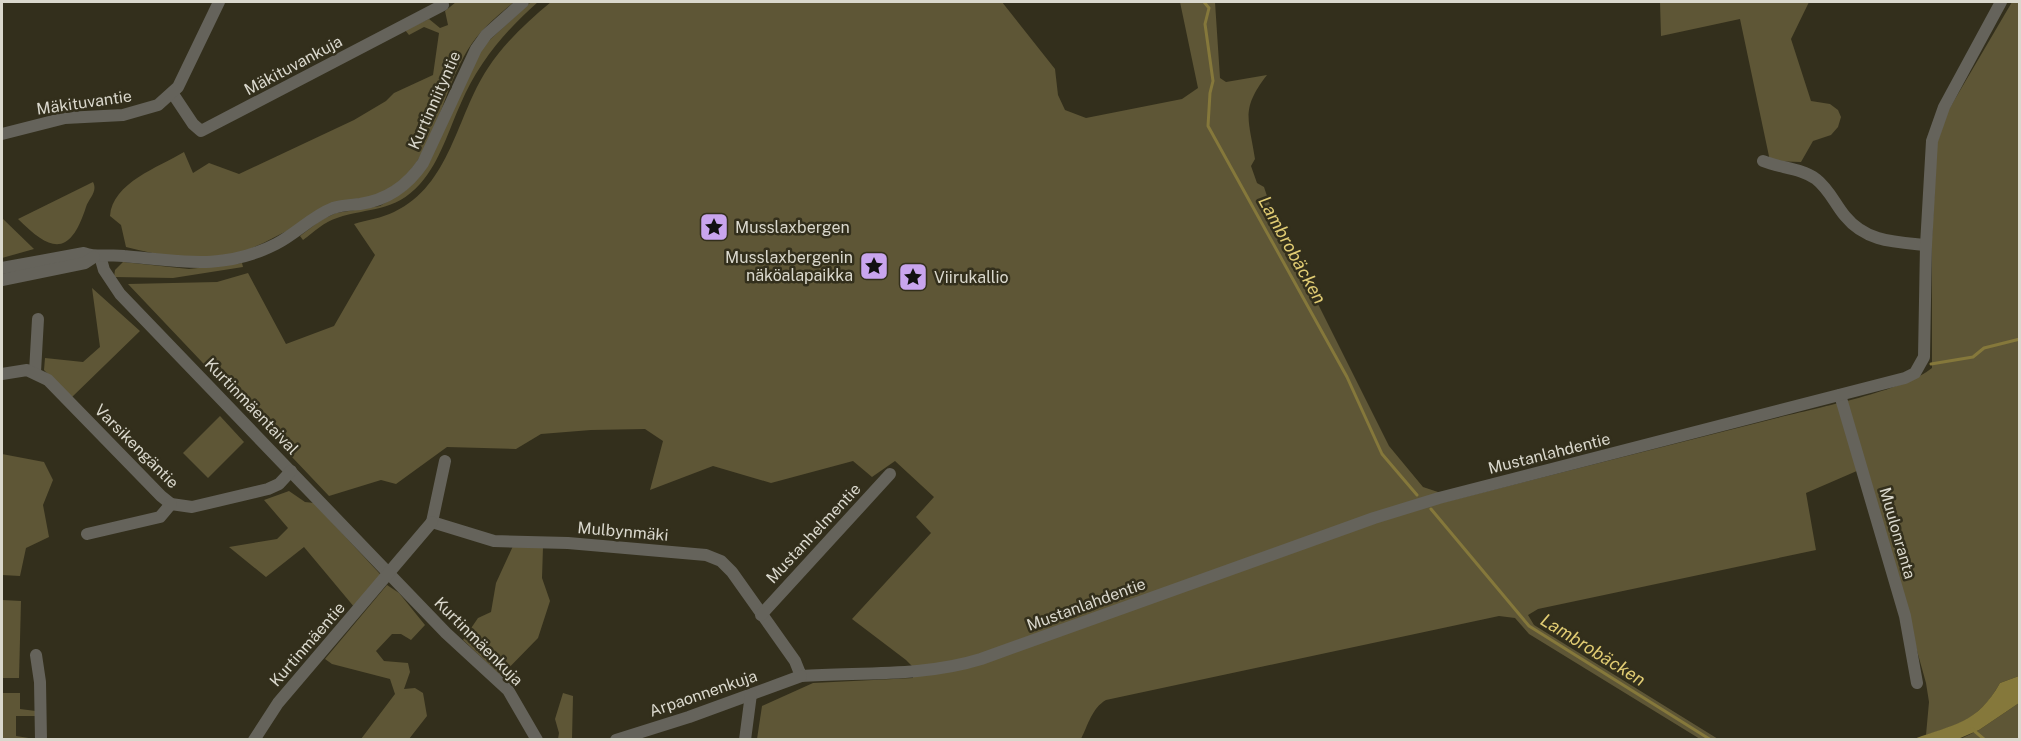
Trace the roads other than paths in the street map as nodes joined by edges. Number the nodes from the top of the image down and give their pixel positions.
1 (219, 2) edge
2 (523, 2) edge
3 (2001, 2) edge
4 (443, 5) dead end
5 (232, 7) dead end
6 (172, 94) junction
7 (2, 134) edge
8 (1763, 161) dead end
9 (1926, 245) junction
10 (97, 256) junction
11 (2, 268) edge
12 (2, 280) edge
13 (38, 320) dead end
14 (35, 372) junction
15 (2, 374) edge
16 (1840, 395) junction
17 (445, 461) dead end
18 (291, 471) junction
19 (890, 474) dead end
20 (171, 504) junction
21 (432, 522) junction
22 (87, 534) dead end
23 (389, 574) junction
24 (761, 615) junction
25 (36, 655) dead end
26 (801, 676) junction
27 (1917, 683) dead end
28 (751, 694) junction
29 (41, 740) edge
30 (254, 740) edge
31 (537, 740) edge
32 (616, 740) edge
33 (745, 740) edge

1 - 5 street, Mäkituvantie
1 - 6 street, Mäkituvantie
2 - 10 street, Kurtinniityntie
3 - 9 street, Mustanlahdentie
4 - 6 street, Mäkituvankuja
6 - 7 street, Mäkituvantie
8 - 9 street
9 - 16 street, Mustanlahdentie
10 - 11 street, Kurtinniityntie
10 - 12 street, Kurtinniityntie
10 - 18 street, Kurtinmäentaival
13 - 14 street
14 - 15 street
14 - 20 street, Varsikengäntie
16 - 26 street, Mustanlahdentie
16 - 27 street, Muulonranta
17 - 21 street
18 - 20 street, Varsikengäntie
18 - 23 street, Kurtinmäentaival
19 - 24 street, Mustanhelmentie
20 - 22 street
21 - 23 street
21 - 24 street, Mulbynmäki
23 - 30 street, Kurtinmäentie
23 - 31 street, Kurtinmäenkuja
24 - 26 street, Mulbynmäki
25 - 29 street
26 - 28 street, Arpaonnenkuja
28 - 32 street, Arpaonnenkuja
28 - 33 street

